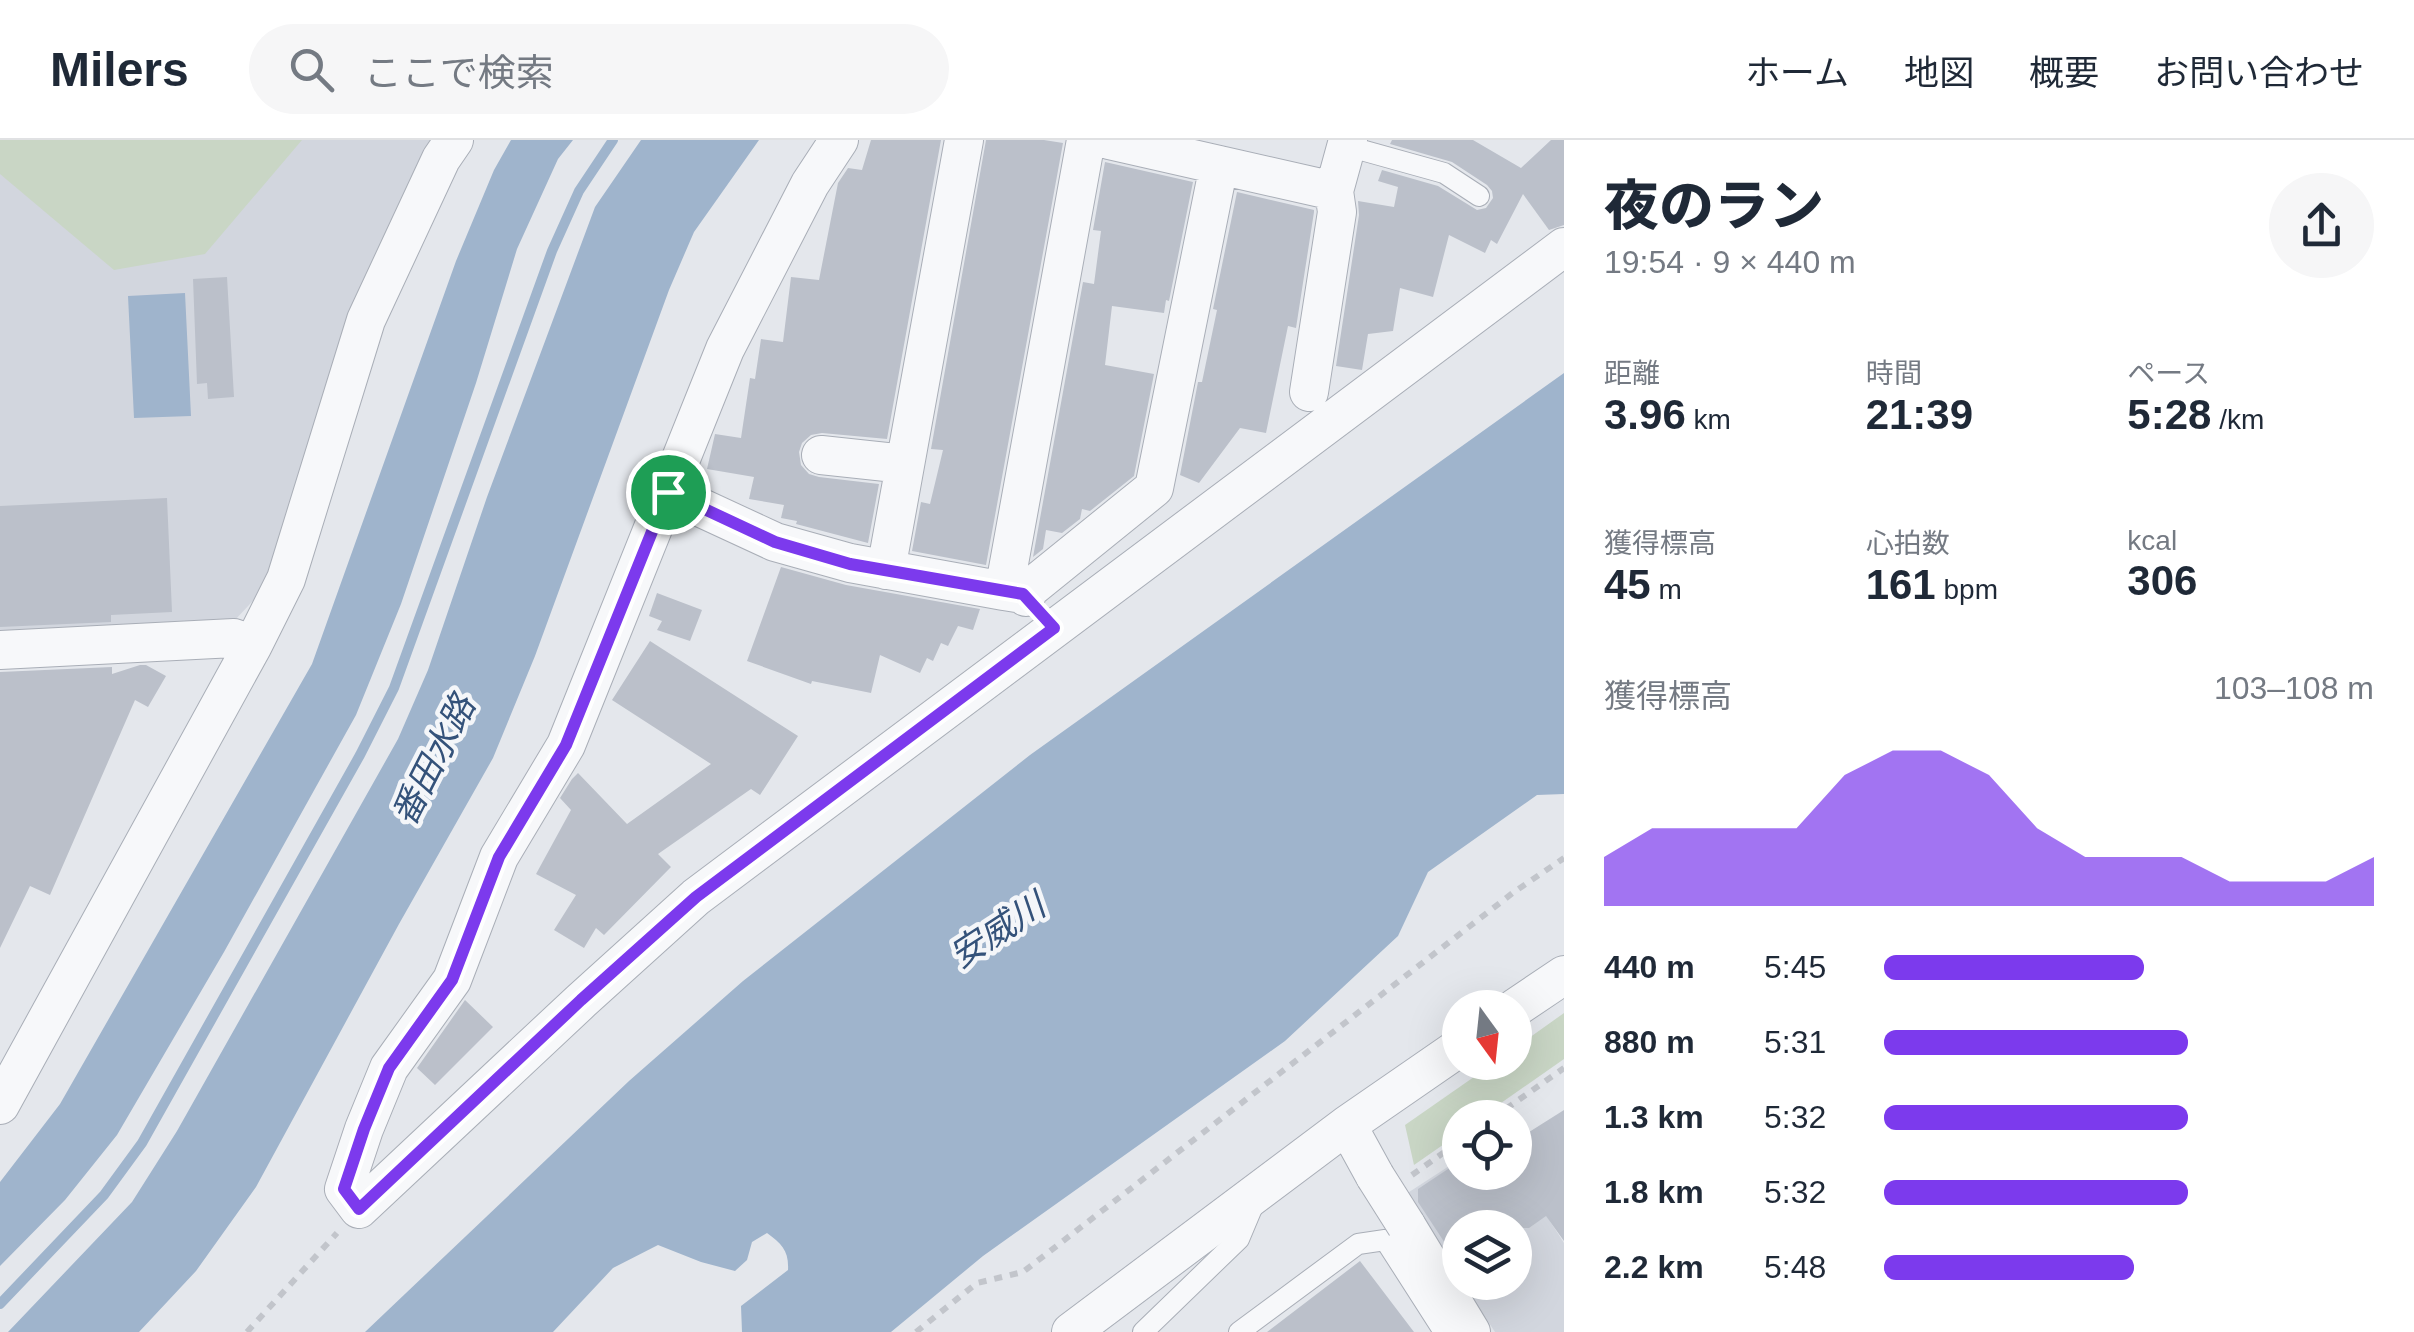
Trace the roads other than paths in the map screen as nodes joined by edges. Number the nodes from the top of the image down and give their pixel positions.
1 (454, 140) edge
2 (839, 140) edge
3 (964, 140) edge
4 (1086, 140) edge
5 (1109, 140) edge
6 (1348, 143) edge
7 (1219, 165) junction
8 (1334, 191) junction
9 (1478, 196) dead end
10 (1564, 247) edge
11 (1309, 392) dead end
12 (820, 455) dead end
13 (905, 464) junction
14 (668, 492) junction
15 (886, 570) junction
16 (1014, 593) junction
17 (1054, 628) junction
18 (253, 645) junction
19 (0, 650) edge
20 (1564, 974) edge
21 (1532, 996) edge
22 (1442, 1058) edge
23 (0, 1104) edge
24 (1347, 1124) junction
25 (1260, 1190) junction
26 (1071, 1332) edge
27 (1143, 1332) edge
28 (1240, 1332) edge
29 (1444, 1332) edge
30 (1471, 1332) edge

1 - 18 street
2 - 14 street
3 - 13 street
4 - 16 street
5 - 7 street
6 - 8 street
6 - 9 lane
7 - 8 street
7 - 16 street
8 - 11 street
10 - 17 street
12 - 13 street
13 - 15 street
14 - 15 street
14 - 17 street
15 - 16 street
16 - 17 street
18 - 19 street
18 - 23 street
20 - 21 street
22 - 24 street
24 - 25 street
24 - 30 street, bridge
25 - 26 street
25 - 27 lane
28 - 29 lane

